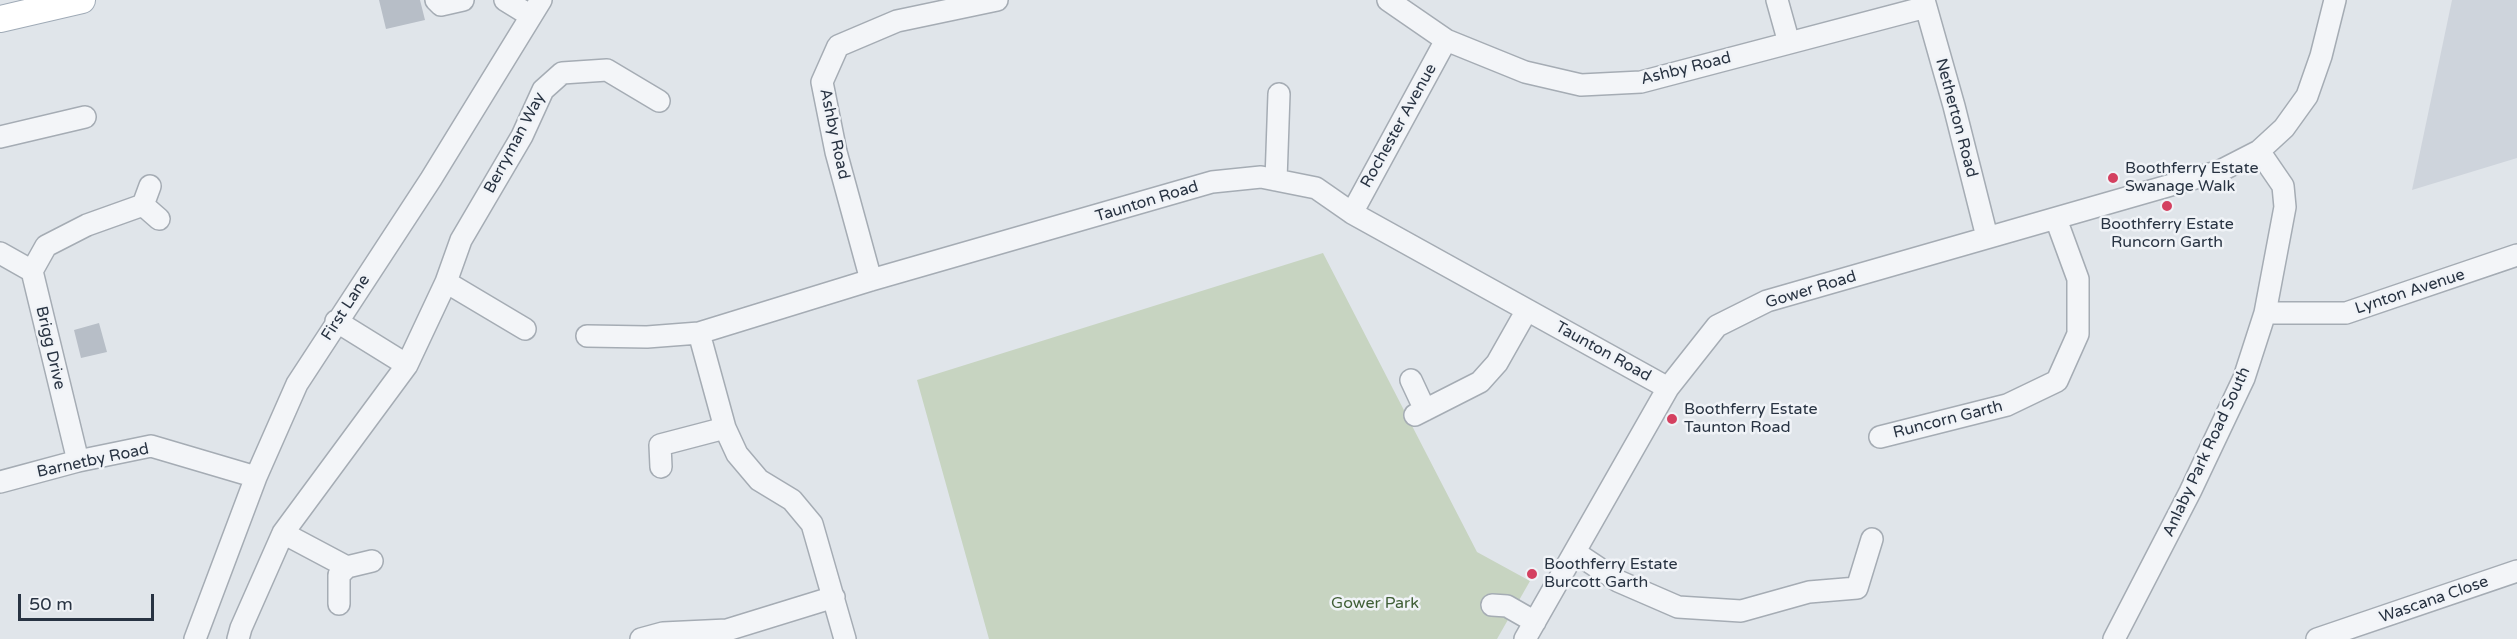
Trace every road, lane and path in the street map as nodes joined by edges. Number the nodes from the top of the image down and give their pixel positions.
1 (82, 0) edge
2 (435, 0) edge
3 (463, 0) edge
4 (505, 0) edge
5 (997, 0) edge
6 (1388, 0) edge
7 (1777, 0) edge
8 (2335, 0) edge
9 (1925, 4) edge
10 (536, 8) edge
11 (0, 19) edge
12 (1446, 40) junction
13 (1789, 43) junction
14 (1279, 94) dead end
15 (659, 101) dead end
16 (85, 117) dead end
17 (0, 137) edge
18 (2259, 151) junction
19 (1276, 180) junction
20 (151, 203) dead end
21 (1352, 213) junction
22 (2056, 219) junction
23 (1987, 237) junction
24 (0, 253) edge
25 (2517, 255) edge
26 (32, 271) junction
27 (871, 280) junction
28 (446, 282) junction
29 (1527, 310) junction
30 (2265, 313) junction
31 (336, 321) junction
32 (525, 329) dead end
33 (699, 333) junction
34 (587, 336) dead end
35 (407, 365) junction
36 (1412, 380) dead end
37 (1668, 388) junction
38 (725, 429) junction
39 (1880, 437) dead end
40 (78, 461) junction
41 (661, 467) dead end
42 (256, 477) junction
43 (0, 482) edge
44 (283, 532) junction
45 (1872, 539) dead end
46 (1576, 553) junction
47 (372, 561) dead end
48 (347, 567) junction
49 (2517, 571) edge
50 (834, 597) junction
51 (339, 604) dead end
52 (1492, 605) dead end
53 (1530, 631) edge
54 (195, 639) edge
55 (238, 639) edge
56 (641, 639) edge
57 (845, 639) edge
58 (2115, 639) edge
59 (2317, 639) edge

1 - 11 main road
2 - 3 street
4 - 10 street
5 - 27 street, Ashby Road
6 - 12 street, Ashby Road
7 - 13 street
8 - 18 street
9 - 13 street, Ashby Road
9 - 23 street, Netherton Road
10 - 31 street, First Lane
12 - 13 street, Ashby Road
12 - 21 street, Rochester Avenue
14 - 19 street
15 - 28 street, Berryman Way
16 - 17 street
18 - 22 street, Gower Road
18 - 30 street, Anlaby Park Road South
19 - 21 street, Taunton Road
19 - 27 street, Taunton Road
20 - 26 street
21 - 29 street, Taunton Road
22 - 23 street, Gower Road
22 - 39 street, Runcorn Garth
23 - 37 street, Gower Road
24 - 26 street
25 - 30 street, Lynton Avenue
26 - 40 street, Brigg Drive
27 - 33 street, Taunton Road
28 - 32 street
28 - 35 street, Berryman Way
29 - 36 street
29 - 37 street, Taunton Road
30 - 58 street, Anlaby Park Road South
31 - 35 street
31 - 42 street, First Lane
33 - 34 street, Taunton Road
33 - 38 street
35 - 44 street, Berryman Way
37 - 46 street, Gower Road
38 - 41 street
38 - 50 street
40 - 42 street, Barnetby Road
40 - 43 street, Barnetby Road
42 - 54 street, First Lane
44 - 48 street
44 - 55 street, Berryman Way
45 - 46 street
46 - 53 street, Gower Road
47 - 48 street
48 - 51 street
49 - 59 street, Wascana Close
50 - 56 street
50 - 57 street
52 - 53 street

